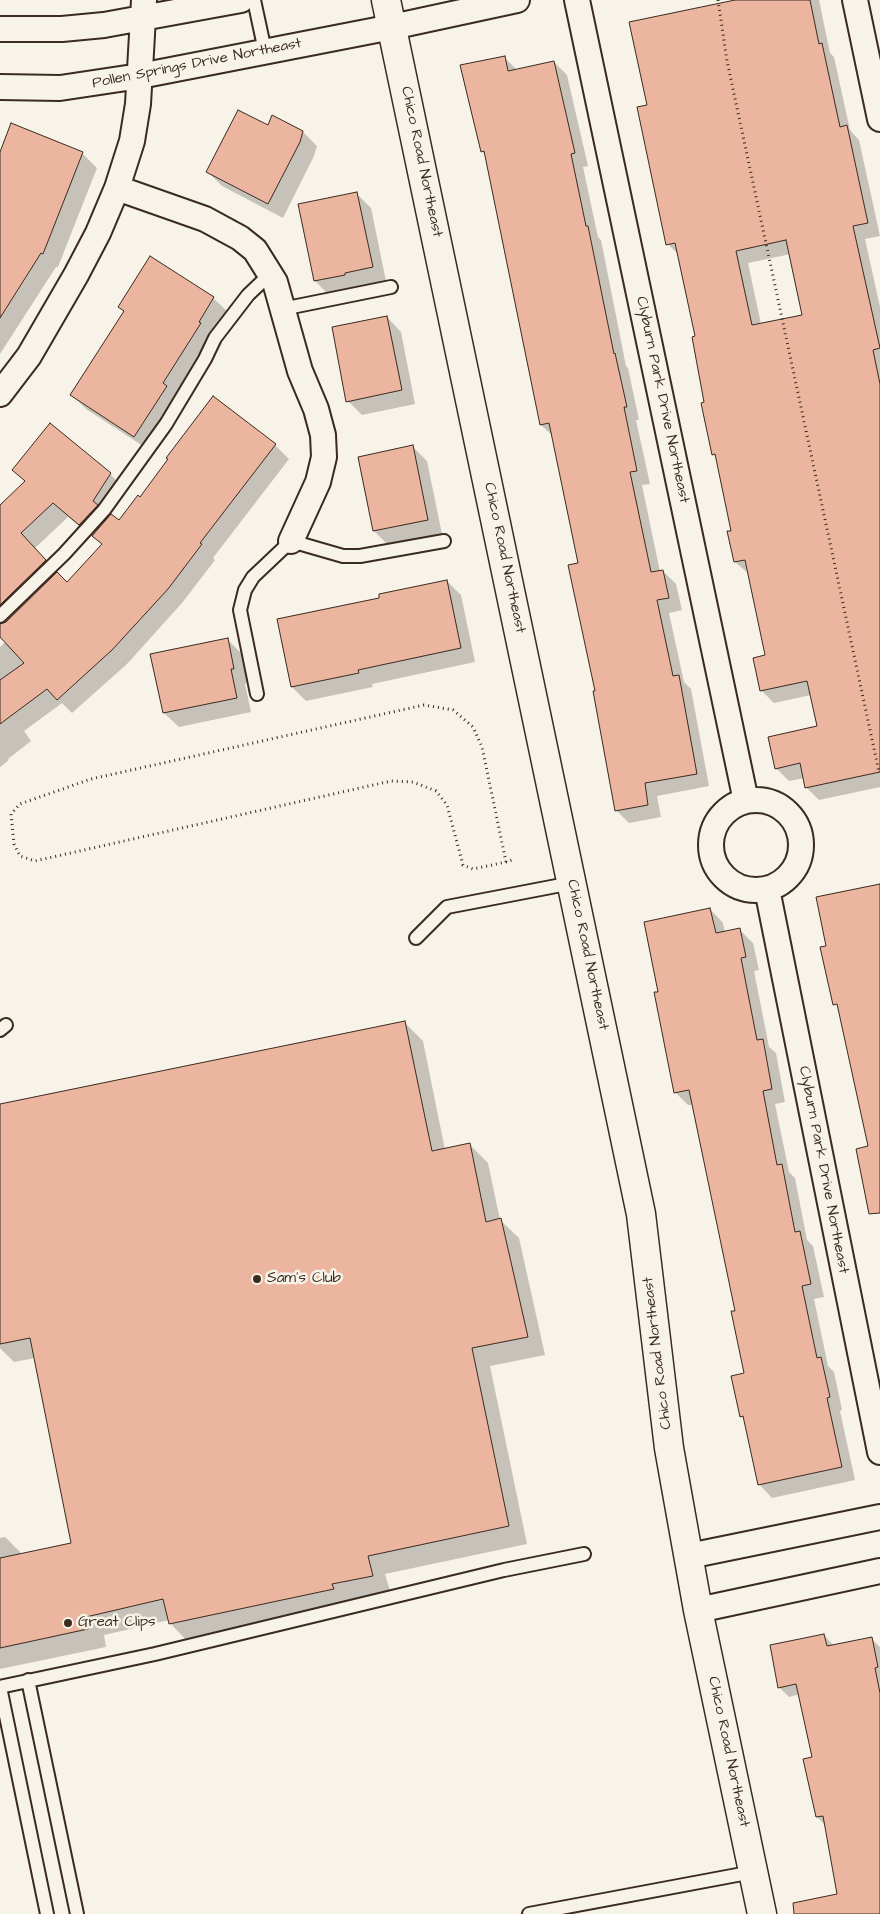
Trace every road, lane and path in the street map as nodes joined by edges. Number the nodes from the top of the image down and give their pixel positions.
1 (241, 0) edge
2 (254, 0) edge
3 (386, 0) edge
4 (517, 0) edge
5 (577, 0) edge
6 (718, 0) edge
7 (855, 0) edge
8 (144, 9) edge
9 (392, 27) junction
10 (0, 29) edge
11 (265, 51) junction
12 (140, 76) junction
13 (0, 87) edge
14 (880, 119) edge
15 (117, 188) junction
16 (270, 274) junction
17 (391, 286) dead end
18 (282, 309) junction
19 (0, 394) edge
20 (291, 541) junction
21 (444, 541) dead end
22 (0, 616) edge
23 (257, 694) dead end
24 (879, 772) edge
25 (746, 801) junction
26 (512, 860) dead end
27 (506, 862) junction
28 (572, 883) junction
29 (766, 888) junction
30 (416, 938) dead end
31 (0, 1026) edge
32 (0, 1030) edge
33 (880, 1452) edge
34 (880, 1517) edge
35 (584, 1554) dead end
36 (689, 1556) junction
37 (880, 1571) edge
38 (698, 1610) junction
39 (28, 1680) junction
40 (0, 1687) edge
41 (753, 1872) junction
42 (48, 1914) edge
43 (77, 1914) edge
44 (530, 1914) edge
45 (762, 1914) edge

1 - 8 street
2 - 11 lane
3 - 9 street, Chico Road Northeast
4 - 9 street, Pollen Springs Drive Northeast
5 - 25 street, Clyburn Park Drive Northeast
6 - 24 path
7 - 14 street
8 - 10 street
8 - 12 street
9 - 11 street, Pollen Springs Drive Northeast
9 - 28 street, Chico Road Northeast
11 - 12 street, Pollen Springs Drive Northeast
12 - 13 street, Pollen Springs Drive Northeast
12 - 15 street
15 - 16 street
15 - 19 street
16 - 18 street
16 - 22 lane
17 - 18 lane
18 - 20 street
20 - 21 lane
20 - 23 lane
25 - 29 street
25 - 29 street
26 - 27 path
27 - 27 path
28 - 30 lane
28 - 36 street, Chico Road Northeast
29 - 33 street, Clyburn Park Drive Northeast
31 - 32 lane
34 - 36 street
35 - 39 lane
36 - 38 street, Chico Road Northeast
37 - 38 street
38 - 41 street, Chico Road Northeast
39 - 40 lane
39 - 43 lane
40 - 42 lane
41 - 44 lane
41 - 45 street, Chico Road Northeast

